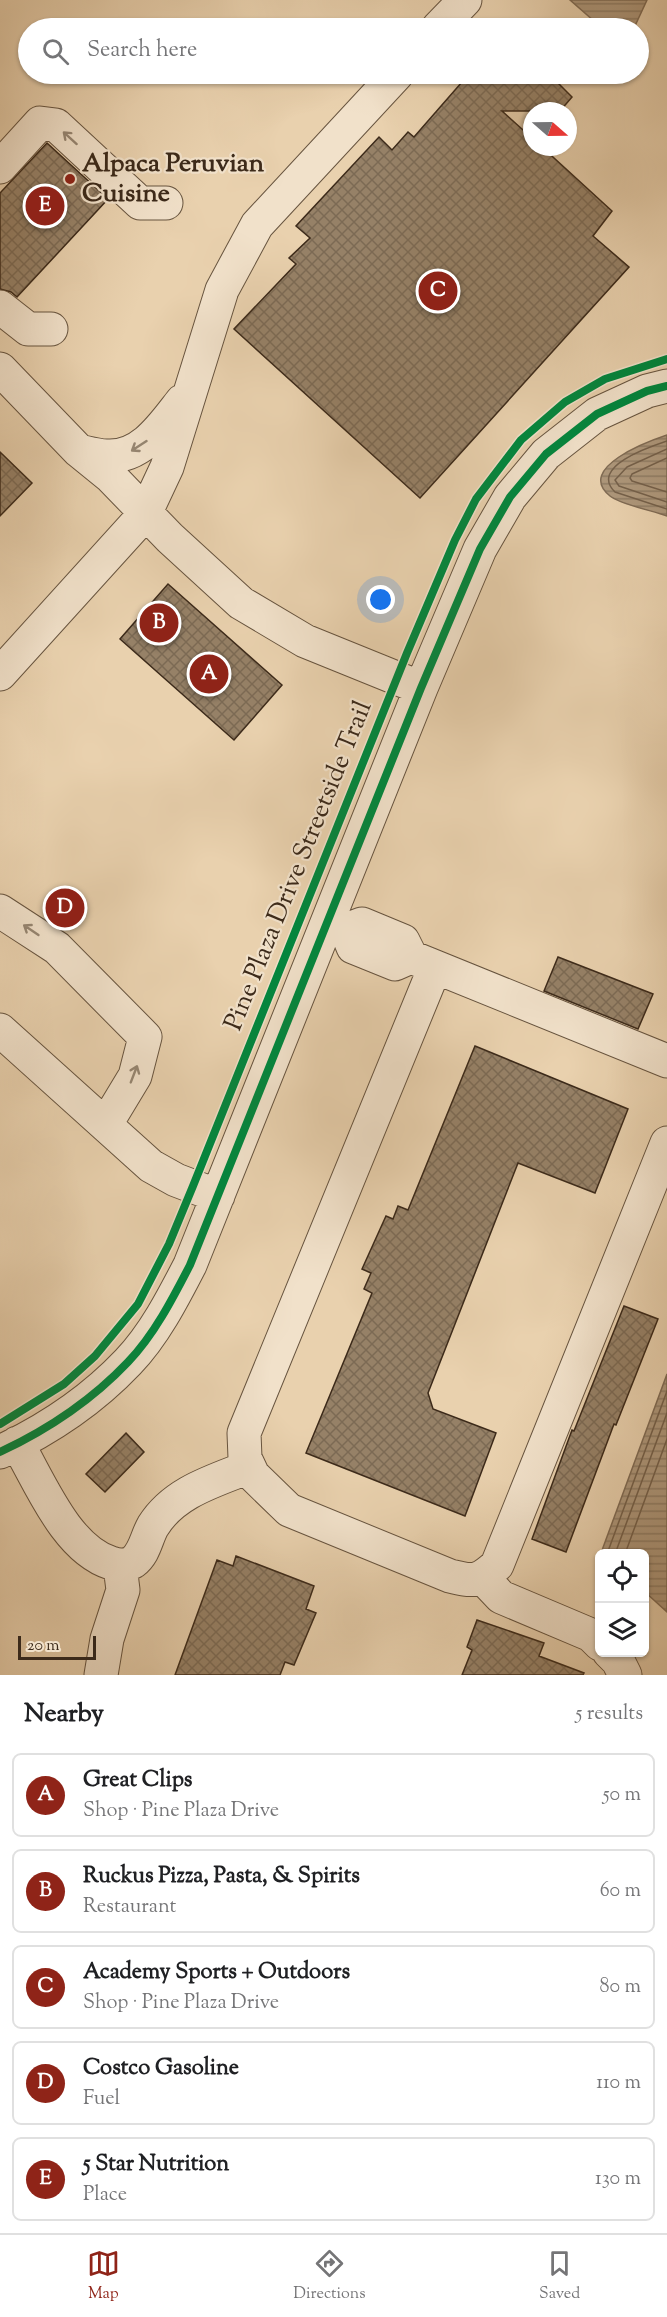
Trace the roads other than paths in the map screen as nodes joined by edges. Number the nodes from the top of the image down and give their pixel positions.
1 (465, 0) edge
2 (448, 18) edge
3 (388, 84) edge
4 (0, 167) edge
5 (166, 203) dead end
6 (0, 307) edge
7 (51, 329) dead end
8 (0, 369) edge
9 (667, 386) edge
10 (192, 388) junction
11 (79, 451) junction
12 (145, 514) junction
13 (0, 674) edge
14 (421, 688) junction
15 (0, 911) edge
16 (336, 926) junction
17 (423, 962) junction
18 (0, 1030) edge
19 (667, 1061) edge
20 (106, 1124) junction
21 (667, 1143) edge
22 (218, 1196) junction
23 (9, 1448) edge
24 (249, 1467) junction
25 (120, 1566) junction
26 (483, 1578) junction
27 (595, 1639) edge
28 (614, 1657) edge
29 (101, 1675) edge
30 (625, 1675) edge

1 - 2 street
3 - 10 street
5 -> 4 street
6 - 7 street
8 - 11 street
9 - 14 street
10 -> 11 street
10 - 12 street
11 - 12 street
12 - 13 street
12 - 14 street
14 - 16 street
20 -> 15 street
16 - 17 street
16 - 22 street
17 - 19 street
17 - 24 street
18 - 20 street
20 - 22 street
21 - 26 street
22 - 23 street
23 - 25 street
24 - 25 street
24 - 26 street
25 - 29 street
26 - 27 street
28 - 30 street

